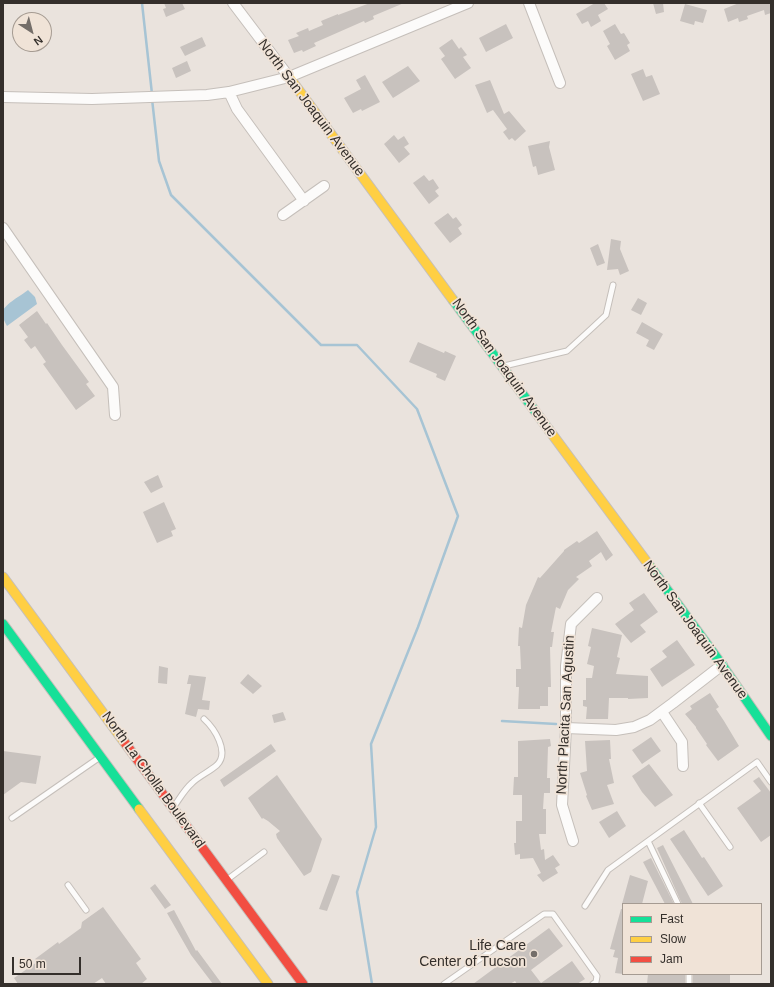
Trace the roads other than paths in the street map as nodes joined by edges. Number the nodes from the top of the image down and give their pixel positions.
1 (233, 3) edge
2 (468, 3) edge
3 (529, 3) edge
4 (289, 76) junction
5 (560, 83) dead end
6 (229, 92) junction
7 (3, 97) edge
8 (324, 186) dead end
9 (304, 201) junction
10 (283, 215) dead end
11 (3, 228) edge
12 (613, 285) dead end
13 (502, 366) junction
14 (115, 415) dead end
15 (3, 577) edge
16 (6, 588) edge
17 (597, 598) dead end
18 (3, 624) edge
19 (722, 665) junction
20 (662, 712) junction
21 (204, 719) dead end
22 (566, 728) junction
23 (769, 730) edge
24 (101, 757) junction
25 (683, 766) dead end
26 (771, 782) edge
27 (699, 803) junction
28 (173, 808) junction
29 (12, 818) dead end
30 (573, 841) dead end
31 (648, 841) junction
32 (730, 847) dead end
33 (264, 852) dead end
34 (227, 880) junction
35 (68, 885) dead end
36 (678, 903) edge
37 (585, 906) dead end
38 (86, 910) dead end
39 (268, 984) edge
40 (303, 984) edge
41 (444, 984) edge
42 (593, 984) edge

1 - 4 street, North San Joaquin Avenue
2 - 4 street
3 - 5 street
4 - 6 street
4 - 13 main road, North San Joaquin Avenue
6 - 7 street
6 - 9 street
8 - 9 street
9 - 10 street
11 - 14 street
12 - 13 lane
13 - 19 main road, North San Joaquin Avenue
15 - 16 main road, North La Cholla Boulevard
16 - 28 main road, North La Cholla Boulevard
17 - 22 street, North Placita San Agustin
18 - 24 main road, North La Cholla Boulevard
19 - 20 street
19 - 23 main road, North San Joaquin Avenue
20 - 22 street
20 - 25 street
21 - 28 lane
22 - 30 street, North Placita San Agustin
24 - 29 lane
24 - 39 main road, North La Cholla Boulevard
26 - 27 lane
27 - 31 lane
27 - 32 lane
28 - 34 main road, North La Cholla Boulevard
31 - 36 lane
31 - 37 lane
33 - 34 lane
34 - 40 main road, North La Cholla Boulevard
35 - 38 lane
41 - 42 lane

